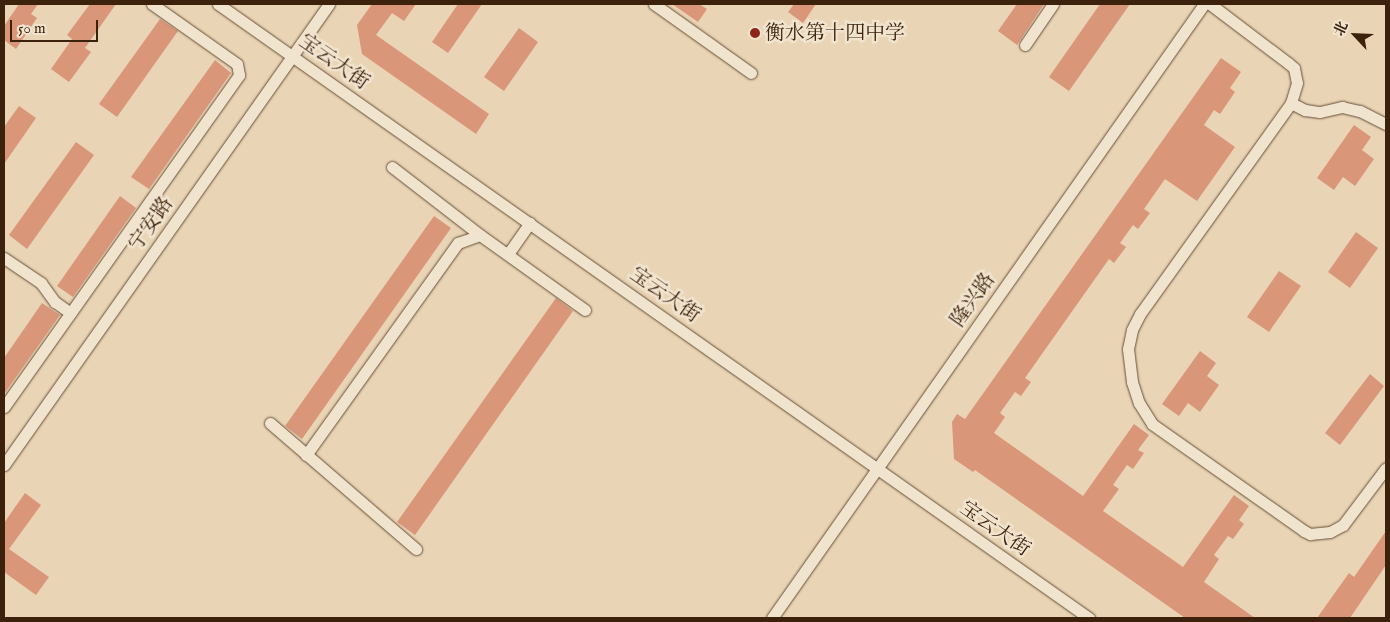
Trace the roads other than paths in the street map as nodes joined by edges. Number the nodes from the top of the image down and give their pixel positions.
1 (152, 4) edge
2 (218, 4) edge
3 (329, 4) edge
4 (654, 4) edge
5 (1053, 4) edge
6 (1204, 4) edge
7 (1210, 4) edge
8 (1025, 45) dead end
9 (292, 56) junction
10 (751, 73) dead end
11 (1291, 103) junction
12 (1386, 124) edge
13 (392, 167) dead end
14 (530, 223) junction
15 (480, 235) junction
16 (508, 254) junction
17 (4, 258) edge
18 (585, 310) dead end
19 (71, 312) junction
20 (4, 407) edge
21 (270, 424) dead end
22 (306, 455) junction
23 (4, 465) edge
24 (877, 468) junction
25 (1386, 468) edge
26 (416, 549) dead end
27 (772, 618) edge
28 (1089, 618) edge

1 - 19 street
2 - 9 street, 宝云大街
3 - 9 street, 宁安路
4 - 10 street
5 - 8 street
6 - 24 street, 隆兴路
7 - 11 street
9 - 14 street, 宝云大街
9 - 23 street, 宁安路
11 - 12 street
11 - 25 street
13 - 15 street
14 - 16 street
14 - 24 street, 宝云大街
15 - 16 street
15 - 22 street
16 - 18 street
17 - 19 street
19 - 20 street
21 - 22 street
22 - 26 street
24 - 27 street, 隆兴路
24 - 28 street, 宝云大街

